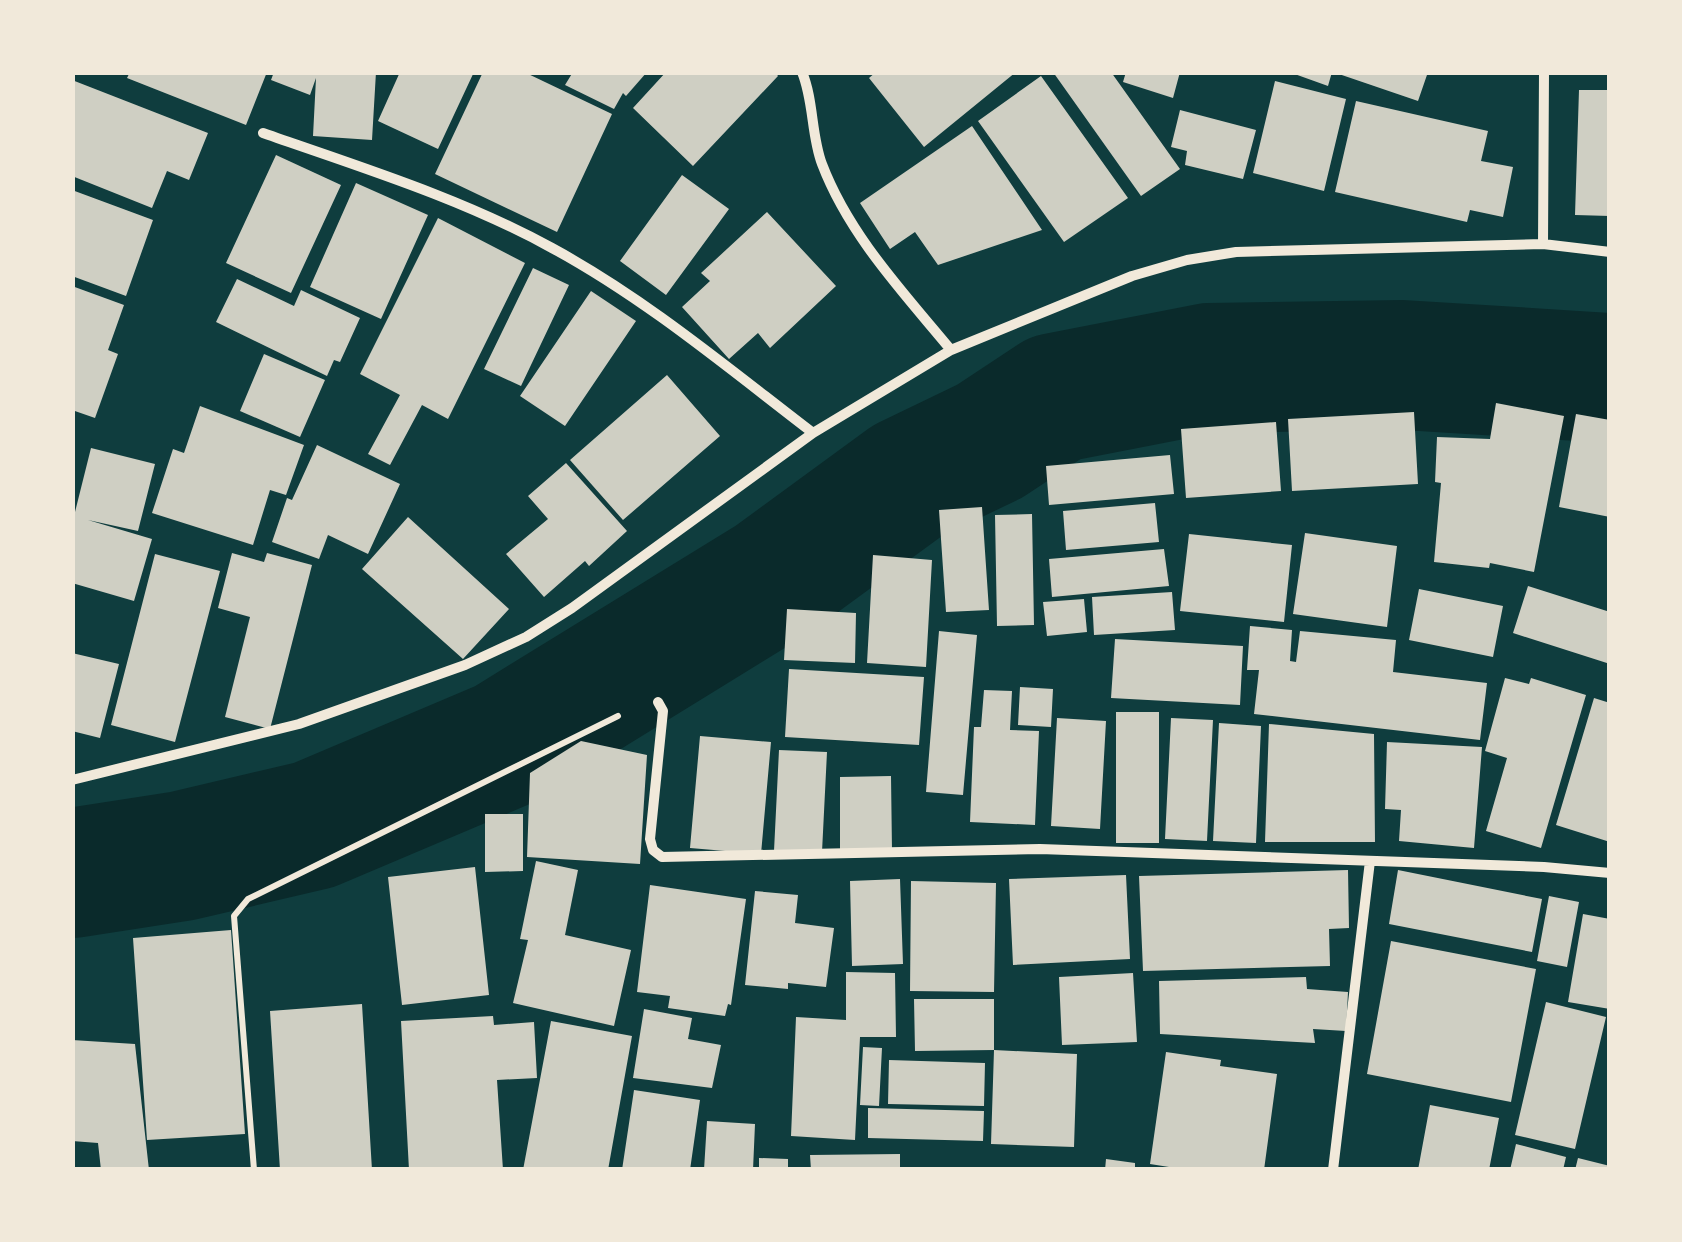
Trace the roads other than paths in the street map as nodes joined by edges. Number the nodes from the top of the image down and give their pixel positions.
1 (802, 72) edge
2 (1544, 72) edge
3 (262, 133) dead end
4 (1543, 244) junction
5 (1610, 252) edge
6 (950, 350) junction
7 (813, 432) junction
8 (658, 702) road end
9 (72, 780) edge
10 (1370, 861) junction
11 (1610, 873) edge
12 (1333, 1170) edge

1 - 6 street
2 - 4 street
3 - 7 street
4 - 5 street
4 - 6 street
6 - 7 street
7 - 9 street
8 - 10 street
10 - 11 street
10 - 12 street

